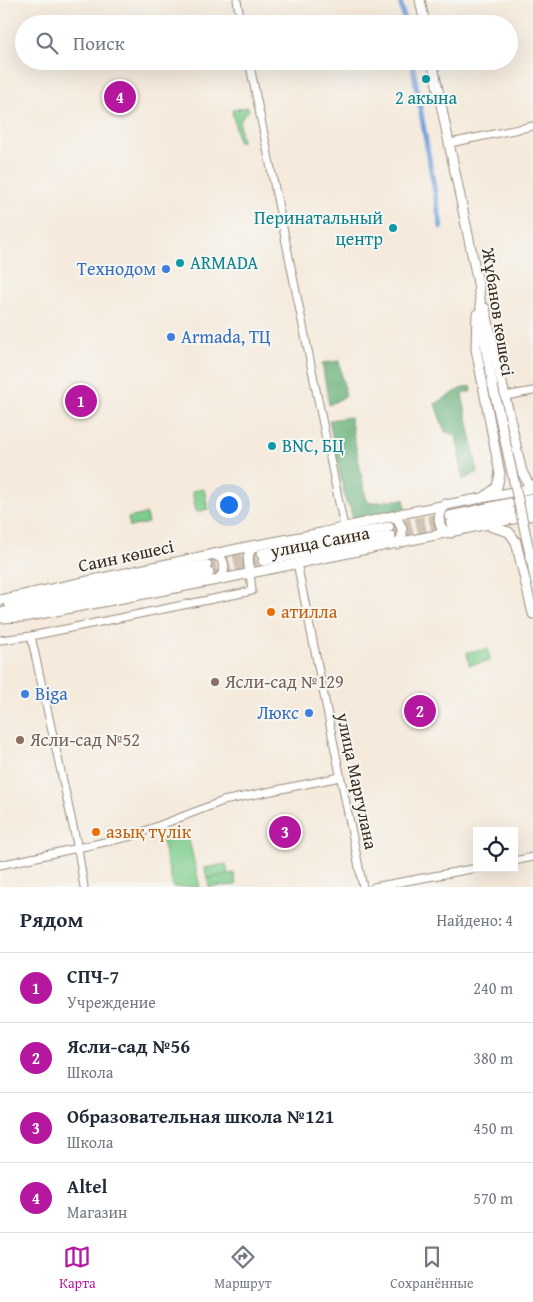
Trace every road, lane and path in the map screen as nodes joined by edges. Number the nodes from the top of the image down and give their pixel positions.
1 (236, 0) edge
2 (420, 0) edge
3 (239, 15) edge
4 (423, 15) edge
5 (251, 70) edge
6 (434, 70) edge
7 (533, 126) edge
8 (450, 143) junction
9 (478, 283) junction
10 (533, 390) edge
11 (505, 396) junction
12 (533, 487) edge
13 (486, 496) junction
14 (533, 498) edge
15 (445, 504) junction
16 (527, 505) edge
17 (511, 507) dead end
18 (388, 516) junction
19 (533, 516) edge
20 (451, 524) junction
21 (487, 526) junction
22 (344, 527) junction
23 (390, 531) tunnel mouth
24 (258, 544) junction
25 (396, 544) junction
26 (212, 554) junction
27 (262, 558) tunnel mouth
28 (297, 563) junction
29 (533, 568) edge
30 (250, 573) junction
31 (217, 580) junction
32 (0, 600) edge
33 (0, 604) edge
34 (0, 612) edge
35 (533, 614) edge
36 (0, 618) edge
37 (31, 636) junction
38 (0, 640) edge
39 (340, 777) junction
40 (78, 849) junction
41 (533, 857) edge
42 (518, 860) edge
43 (0, 865) edge
44 (473, 869) edge
45 (84, 887) edge
46 (363, 887) edge
47 (374, 887) edge

1 - 3 street
2 - 4 main road
5 - 22 street
6 - 8 main road, Жұбанов көшесі
7 - 8 street
8 - 9 main road, Жұбанов көшесі
9 - 11 main road
9 - 13 main road
9 - 29 main road, Жұбанов көшесі, bridge
10 - 11 street
11 - 12 main road
12 - 13 main road
13 - 15 main road
14 - 16 main road
15 - 18 main road, Саин көшесі
15 - 20 main road
17 - 20 main road
18 - 22 main road, Саин көшесі
18 - 25 main road
19 - 21 main road
20 - 21 main road
20 - 25 main road
21 - 35 main road
22 - 24 main road, Саин көшесі
23 - 27 main road
24 - 26 main road, Саин көшесі
24 - 30 main road
25 - 28 main road, улица Саина
26 - 31 main road
26 - 32 main road, Саин көшесі
28 - 30 main road, улица Саина
28 - 39 street, улица Маргулана
30 - 31 main road
30 - 37 street
31 - 36 main road
33 - 34 main road, Саин көшесі
37 - 38 street
37 - 40 street
39 - 40 street
39 - 46 street, улица Маргулана
40 - 43 street
40 - 45 street
41 - 42 street
44 - 47 street

